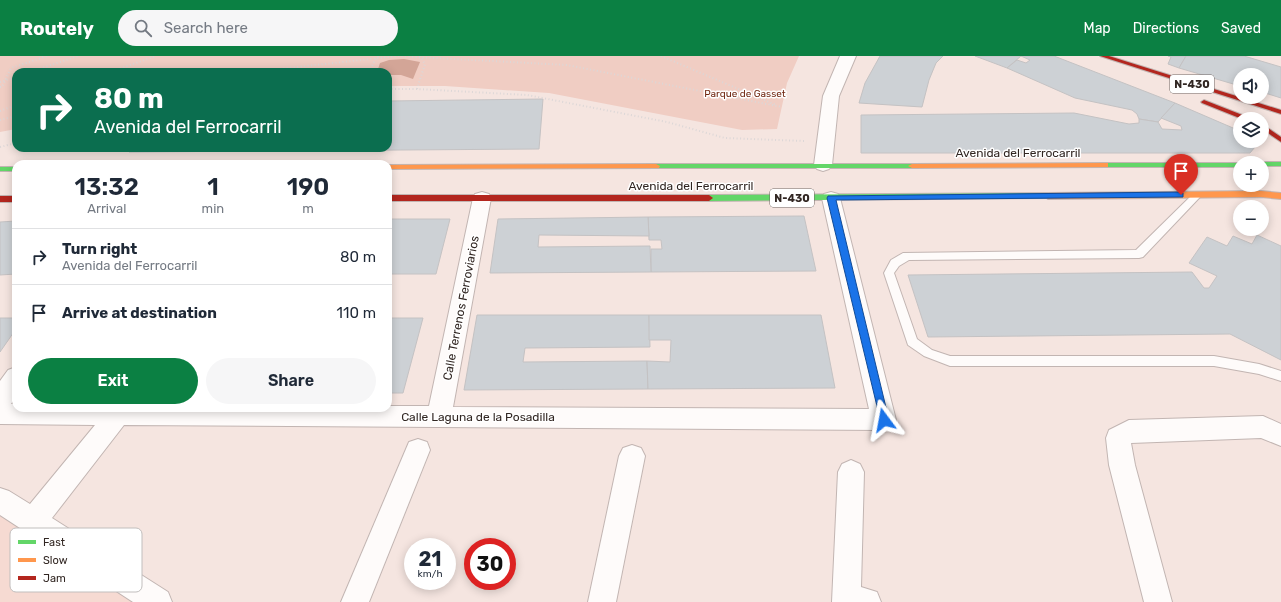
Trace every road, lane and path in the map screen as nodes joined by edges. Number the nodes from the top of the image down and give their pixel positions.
1 (47, 56) edge
2 (78, 56) edge
3 (156, 56) edge
4 (379, 56) edge
5 (420, 56) edge
6 (661, 56) edge
7 (848, 56) edge
8 (1100, 58) edge
9 (375, 60) junction
10 (42, 68) edge
11 (122, 68) edge
12 (293, 68) edge
13 (371, 68) edge
14 (12, 78) edge
15 (5, 80) junction
16 (1146, 80) dead end
17 (0, 82) edge
18 (0, 87) edge
19 (392, 89) edge
20 (416, 89) junction
21 (1198, 99) dead end
22 (12, 106) edge
23 (0, 111) edge
24 (1281, 112) edge
25 (1233, 113) edge
26 (12, 117) edge
27 (0, 120) edge
28 (667, 122) dead end
29 (1269, 131) edge
30 (1281, 140) edge
31 (12, 144) edge
32 (0, 147) edge
33 (1269, 164) edge
34 (1281, 164) edge
35 (823, 165) junction
36 (1233, 165) edge
37 (392, 167) edge
38 (0, 169) edge
39 (12, 169) edge
40 (1197, 194) junction
41 (1281, 196) edge
42 (392, 198) edge
43 (482, 198) junction
44 (831, 198) junction
45 (0, 199) edge
46 (12, 199) edge
47 (1281, 376) edge
48 (12, 383) edge
49 (0, 400) edge
50 (0, 414) edge
51 (118, 415) junction
52 (440, 417) junction
53 (1281, 436) edge
54 (418, 450) dead end
55 (632, 456) dead end
56 (851, 472) dead end
57 (0, 500) edge
58 (33, 521) junction
59 (44, 528) edge
60 (142, 592) edge
61 (853, 601) edge
62 (158, 602) edge
63 (355, 602) edge
64 (602, 602) edge
65 (1158, 602) edge

1 - 15 path
2 - 10 path
3 - 11 path
4 - 9 path
5 - 6 path
5 - 9 path
5 - 20 path
7 - 35 street
8 - 16 main road, N-430
8 - 24 main road, N-430
9 - 12 path
9 - 13 path
14 - 15 path
15 - 17 path
15 - 18 path
19 - 20 path
20 - 28 path
21 - 25 main road, N-430
22 - 23 path
26 - 27 path
29 - 30 main road
31 - 32 path
33 - 34 main road
35 - 36 main road, Avenida del Ferrocarril
35 - 37 main road, Avenida del Ferrocarril
38 - 39 main road
40 - 41 main road, Avenida del Ferrocarril / N-430
40 - 44 main road, Avenida del Ferrocarril / N-430
40 - 47 lane
42 - 43 main road, Avenida del Ferrocarril / N-430
43 - 44 main road, Avenida del Ferrocarril / N-430
43 - 52 street, Calle Terrenos Ferroviarios
44 - 52 street, Calle Laguna de la Posadilla
45 - 46 main road
48 - 49 street
50 - 51 street, Calle Laguna de la Posadilla
51 - 52 street, Calle Laguna de la Posadilla
51 - 58 street
53 - 65 street
54 - 63 street
55 - 64 street
56 - 61 street
57 - 58 street
58 - 59 street
60 - 62 street

